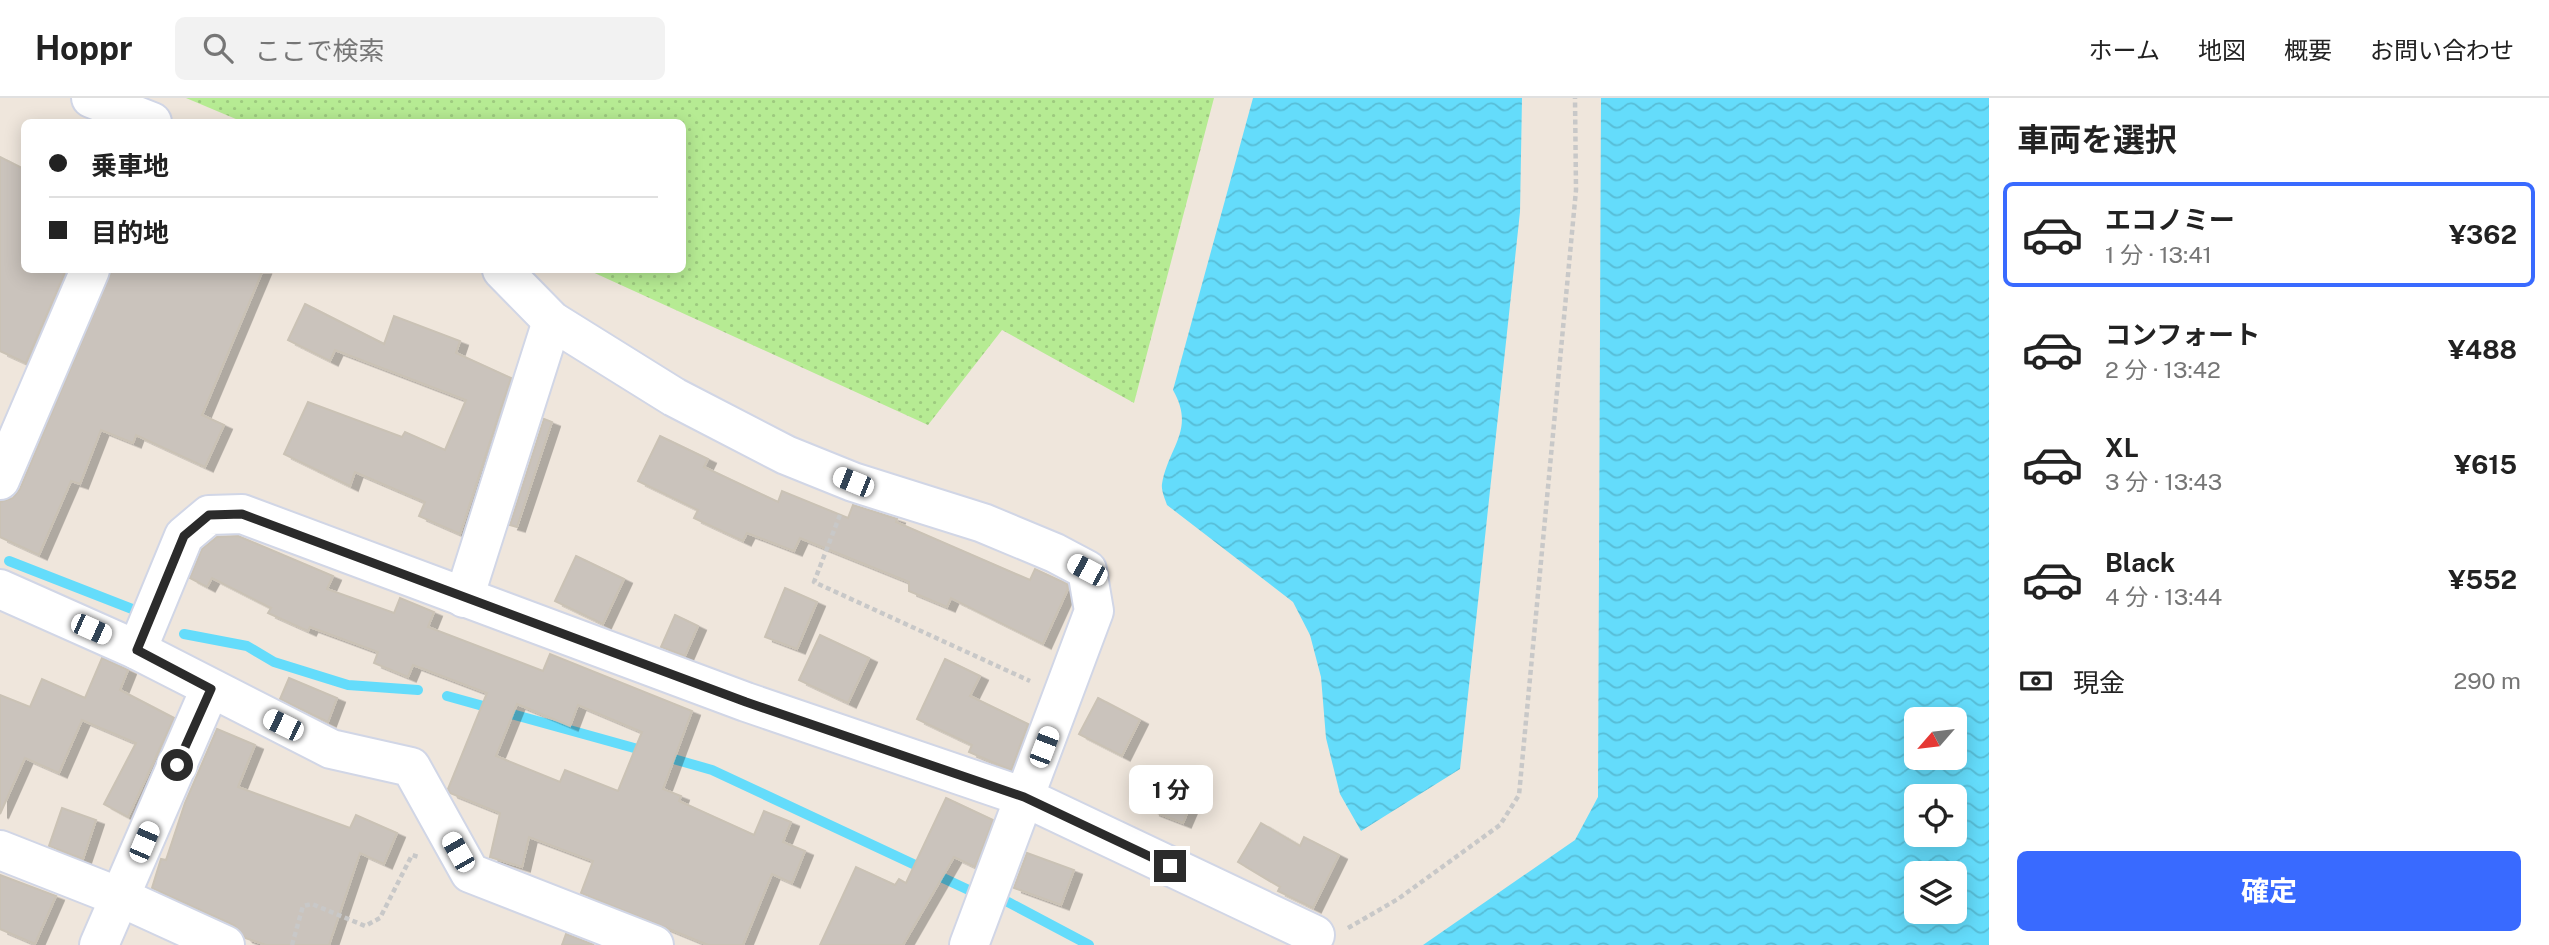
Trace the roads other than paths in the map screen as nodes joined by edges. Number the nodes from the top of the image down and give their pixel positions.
1 (91, 98) edge
2 (142, 119) edge
3 (89, 273) edge
4 (505, 273) edge
5 (552, 321) junction
6 (0, 480) edge
7 (0, 589) edge
8 (464, 598) junction
9 (137, 650) junction
10 (211, 689) junction
11 (1024, 797) junction
12 (0, 850) edge
13 (122, 898) junction
14 (1315, 935) road end
15 (99, 945) edge
16 (225, 945) edge
17 (654, 945) edge
18 (969, 945) edge

1 - 2 street
3 - 6 street
4 - 5 street
5 - 8 street
5 - 11 street
7 - 9 street
8 - 9 street
8 - 11 street
9 - 10 street
10 - 13 street
10 - 17 street
11 - 14 street
11 - 18 street
12 - 13 street
13 - 15 street
13 - 16 street

